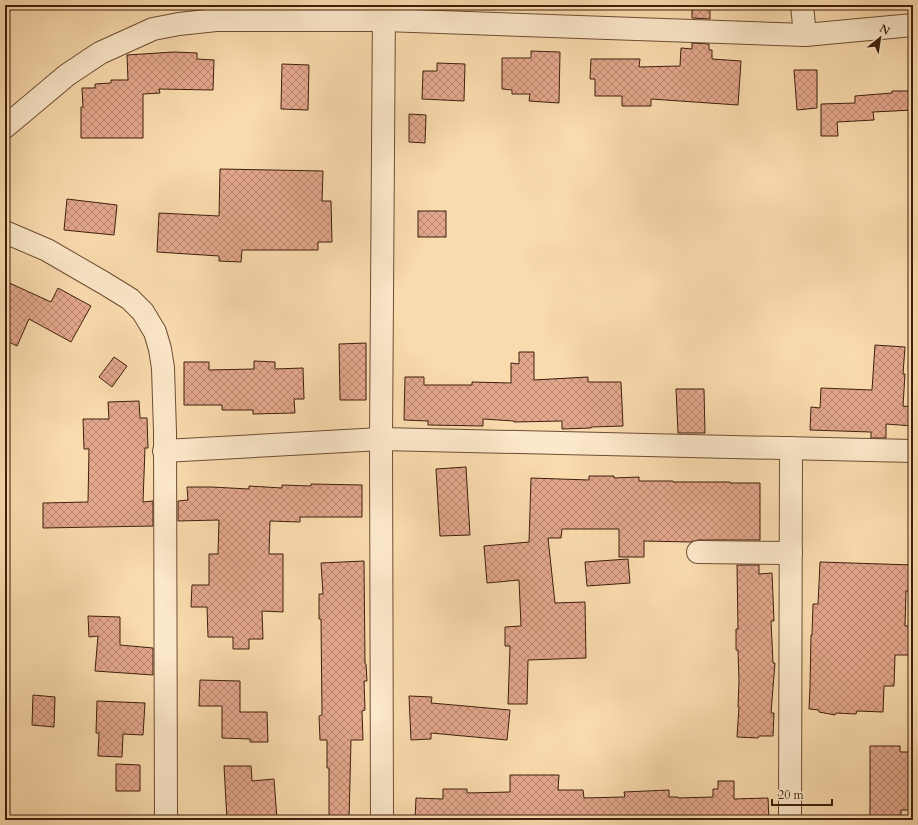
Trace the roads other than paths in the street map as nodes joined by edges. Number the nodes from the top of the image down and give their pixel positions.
1 (802, 5) edge
2 (385, 12) edge
3 (913, 25) edge
4 (805, 35) junction
5 (5, 127) edge
6 (5, 232) edge
7 (381, 439) junction
8 (791, 448) junction
9 (164, 451) junction
10 (913, 451) edge
11 (698, 552) dead end
12 (791, 553) junction
13 (166, 820) edge
14 (382, 820) edge
15 (790, 820) edge

1 - 4 street
2 - 4 street
2 - 5 street
2 - 7 street
3 - 4 street
6 - 9 street
7 - 8 street
7 - 9 street
7 - 14 street
8 - 10 street
8 - 12 street
9 - 13 street
11 - 12 street
12 - 15 street

